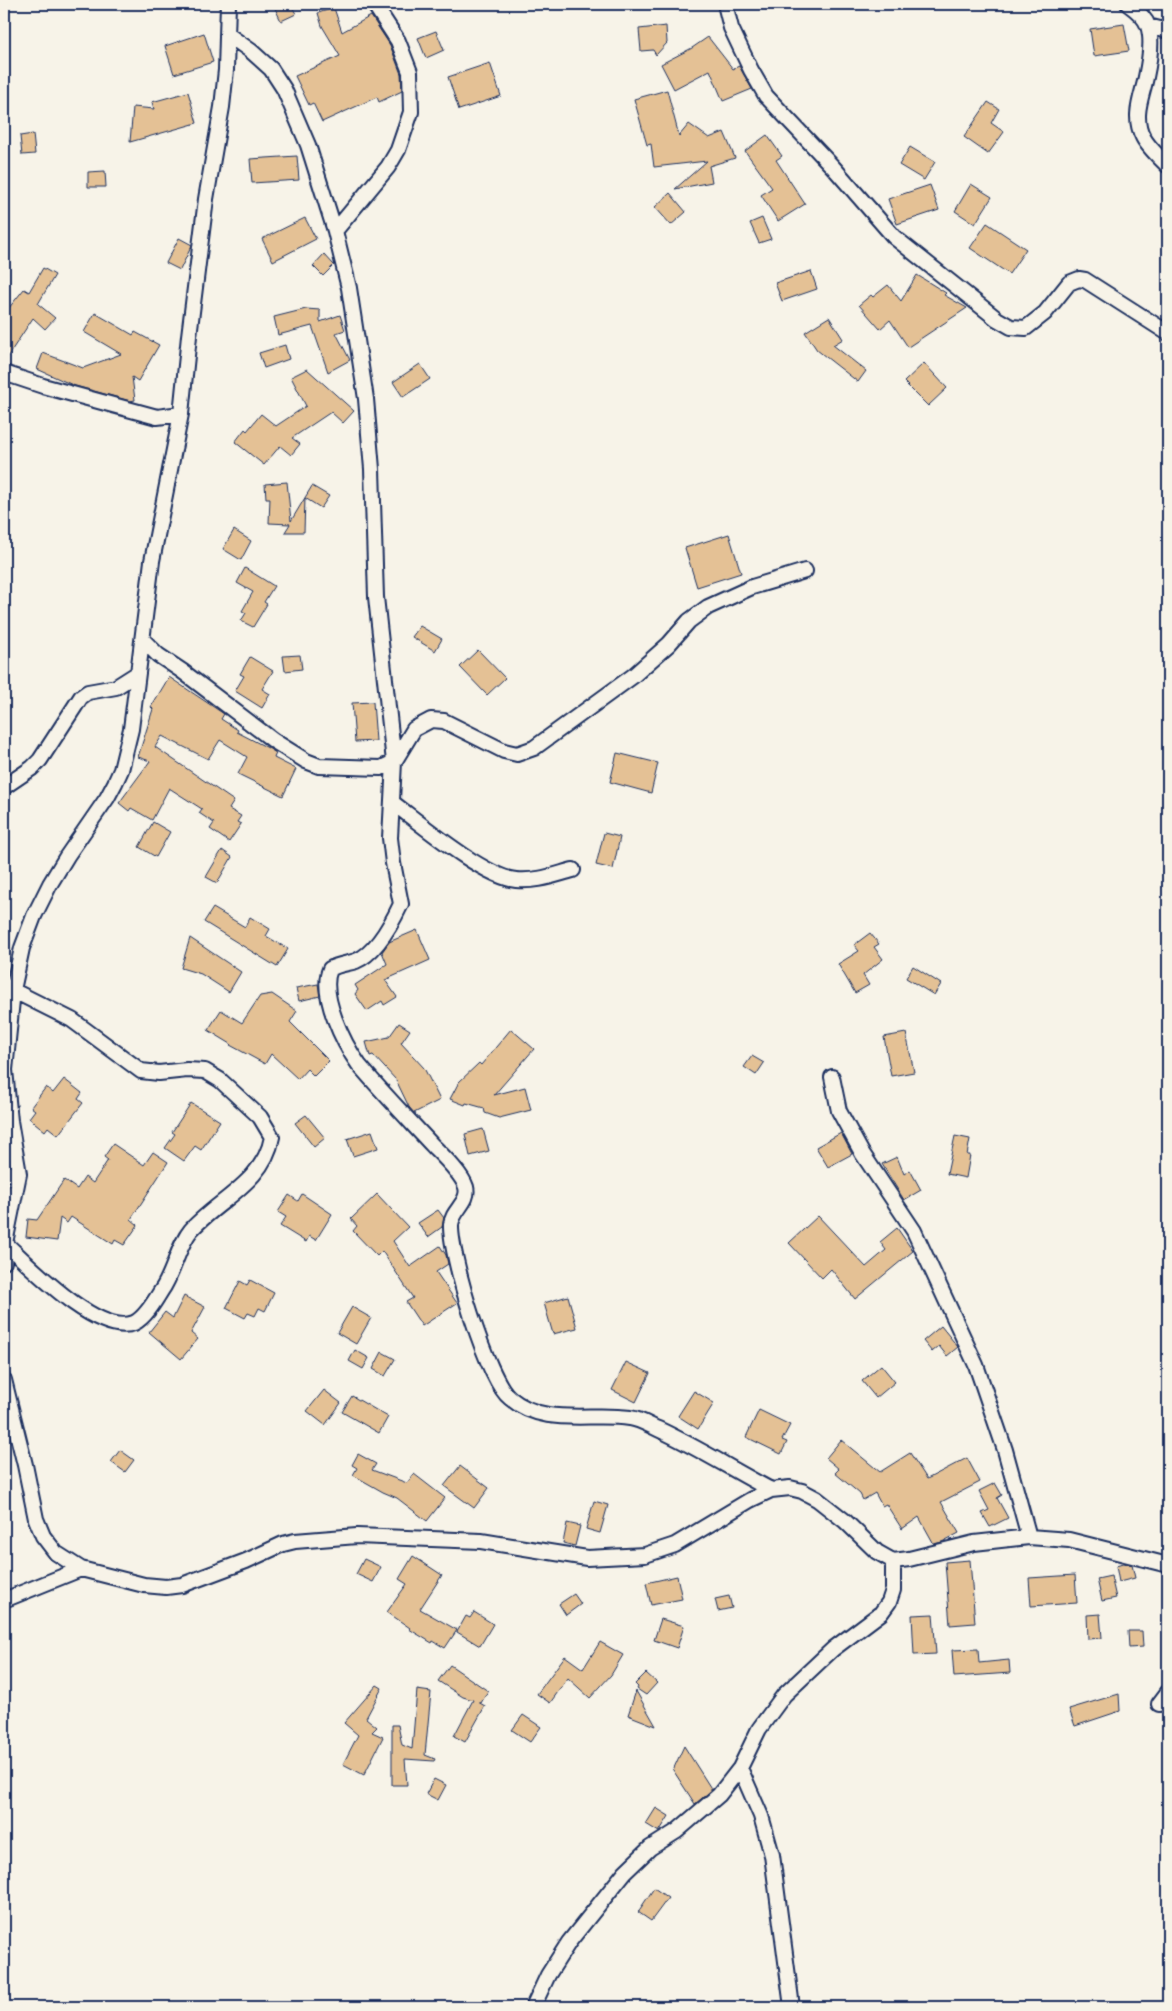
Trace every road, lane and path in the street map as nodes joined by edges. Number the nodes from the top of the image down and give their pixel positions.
1 (228, 4) edge
2 (374, 4) edge
3 (725, 4) edge
4 (1128, 4) edge
5 (1148, 26) junction
6 (1168, 31) edge
7 (227, 34) junction
8 (1168, 166) edge
9 (335, 232) junction
10 (1168, 333) edge
11 (4, 373) edge
12 (182, 414) junction
13 (804, 571) dead end
14 (143, 640) junction
15 (138, 673) junction
16 (394, 762) junction
17 (4, 787) edge
18 (393, 803) junction
19 (573, 870) dead end
20 (8, 988) edge
21 (832, 1077) dead end
22 (4, 1173) edge
23 (19, 1174) junction
24 (5, 1243) junction
25 (4, 1262) edge
26 (4, 1380) edge
27 (771, 1490) junction
28 (1029, 1537) junction
29 (893, 1561) junction
30 (1168, 1565) edge
31 (81, 1568) junction
32 (4, 1600) edge
33 (1168, 1692) edge
34 (1159, 1704) dead end
35 (740, 1768) junction
36 (533, 2007) edge
37 (792, 2007) edge

1 - 7 street
2 - 9 street
3 - 10 street
4 - 5 street
5 - 6 street
5 - 8 street
7 - 9 street
7 - 12 street
9 - 16 street
11 - 12 street
12 - 14 street
13 - 16 street
14 - 15 street
14 - 16 street
15 - 17 street
15 - 20 street
16 - 18 street
18 - 19 street
18 - 27 street
20 - 23 street
20 - 24 street
21 - 28 street
22 - 23 street
23 - 24 street
24 - 25 street
26 - 31 street
27 - 29 street
27 - 31 street
28 - 29 street
28 - 30 street
29 - 35 street
31 - 32 street
33 - 34 street
35 - 36 street
35 - 37 street

